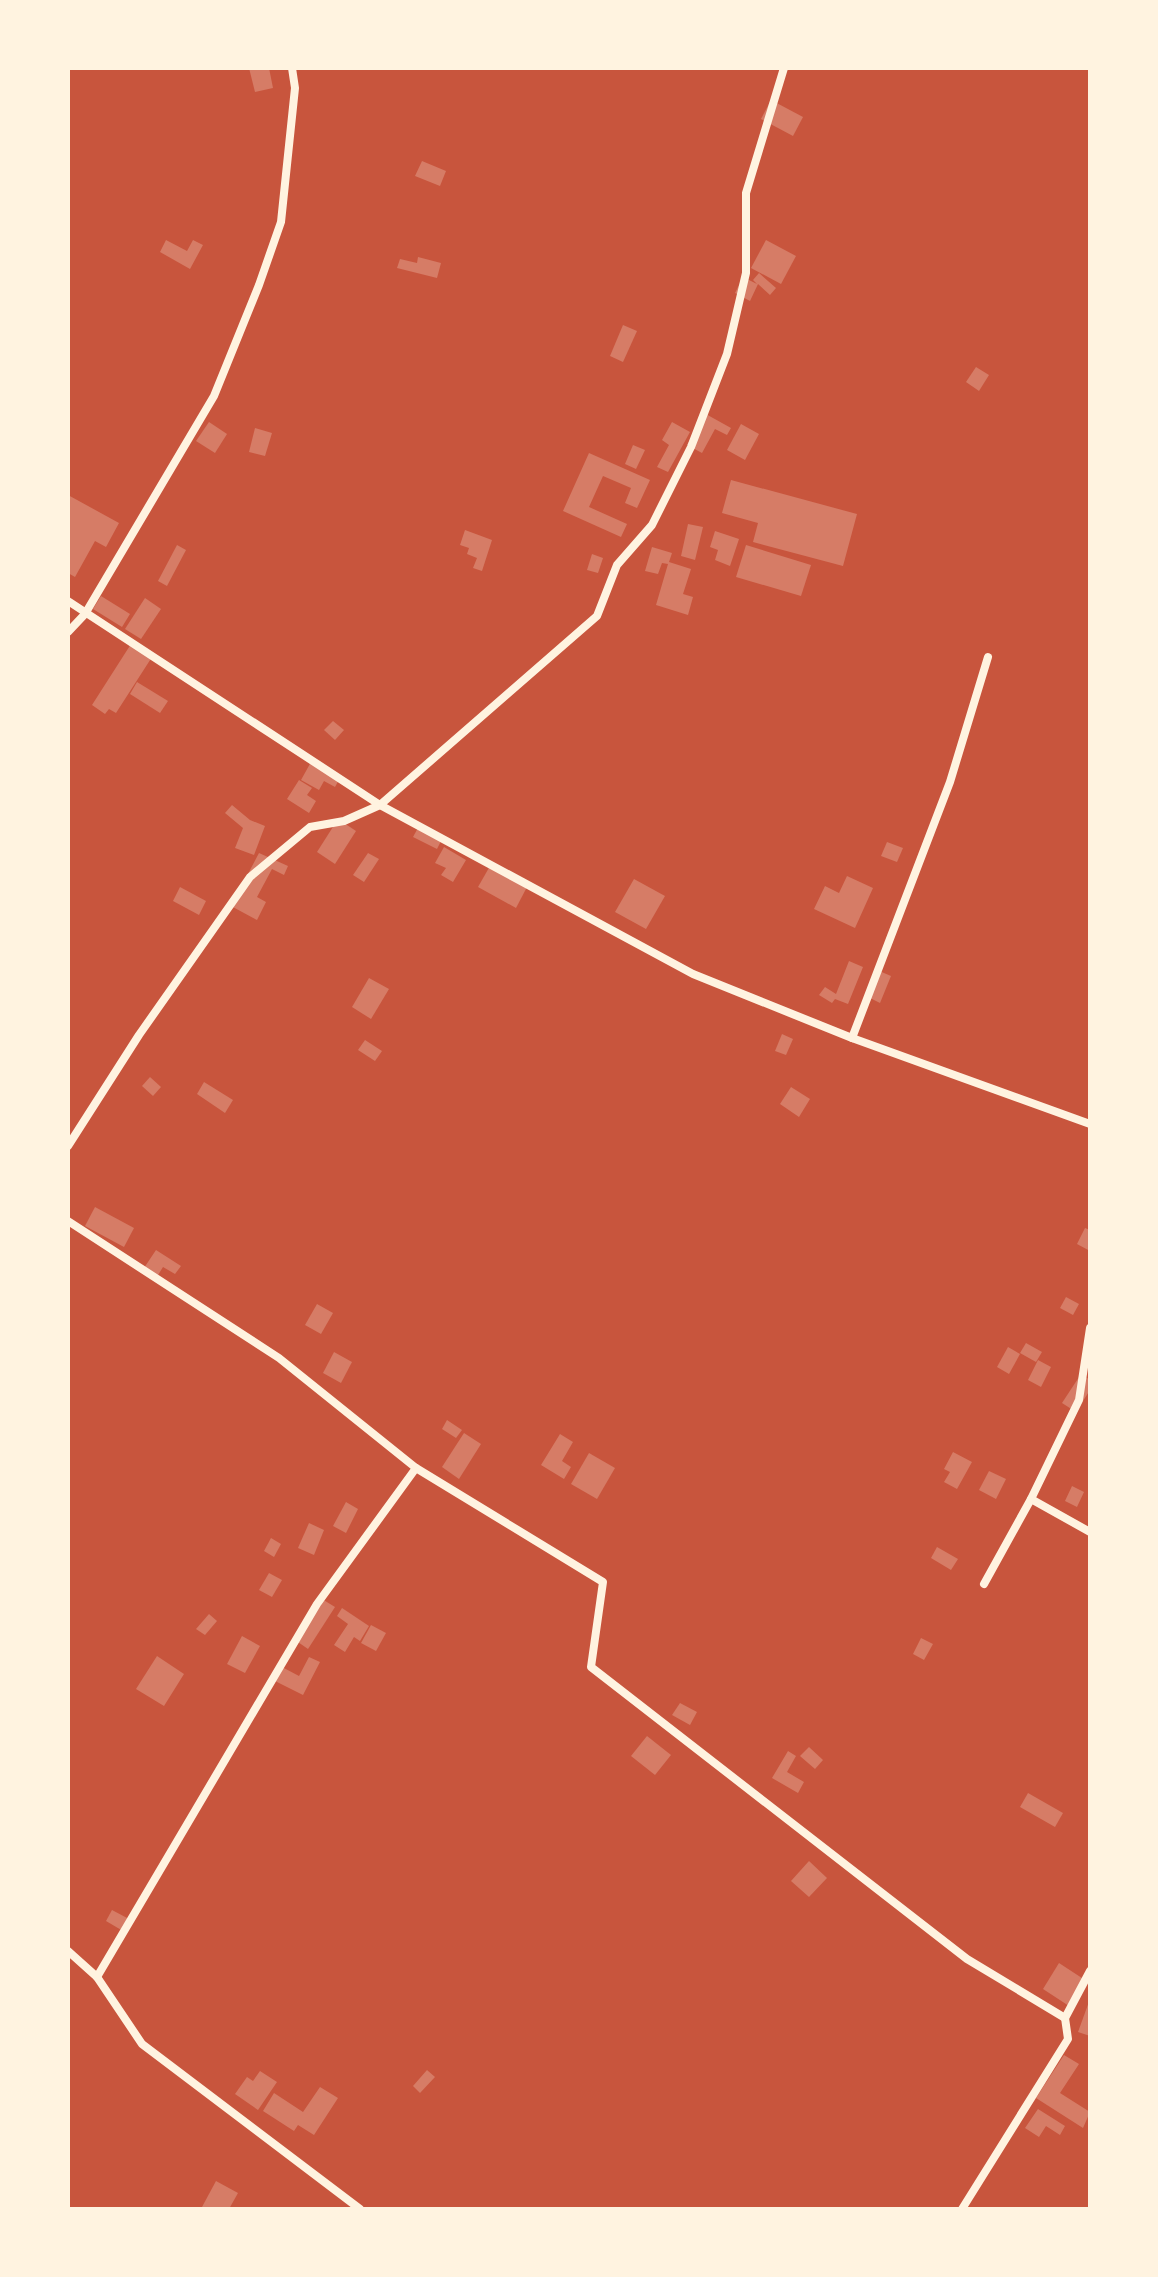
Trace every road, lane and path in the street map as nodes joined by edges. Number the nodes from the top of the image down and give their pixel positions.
1 (292, 68) edge
2 (784, 68) edge
3 (68, 601) edge
4 (85, 614) junction
5 (68, 632) edge
6 (988, 657) dead end
7 (380, 805) junction
8 (852, 1038) junction
9 (1090, 1124) edge
10 (68, 1146) edge
11 (68, 1221) edge
12 (1090, 1328) edge
13 (416, 1468) junction
14 (1031, 1499) junction
15 (1090, 1532) edge
16 (984, 1584) dead end
17 (68, 1951) edge
18 (1090, 1971) edge
19 (97, 1977) junction
20 (1065, 2018) junction
21 (360, 2209) edge
22 (962, 2209) edge

1 - 4 street
2 - 7 street
3 - 4 street
4 - 5 street
4 - 7 street
6 - 8 street
7 - 8 street
7 - 10 street
8 - 9 street
11 - 13 street
12 - 14 street
13 - 19 street
13 - 20 street
14 - 15 street
14 - 16 street
17 - 19 street
18 - 20 street
19 - 21 street
20 - 22 street

